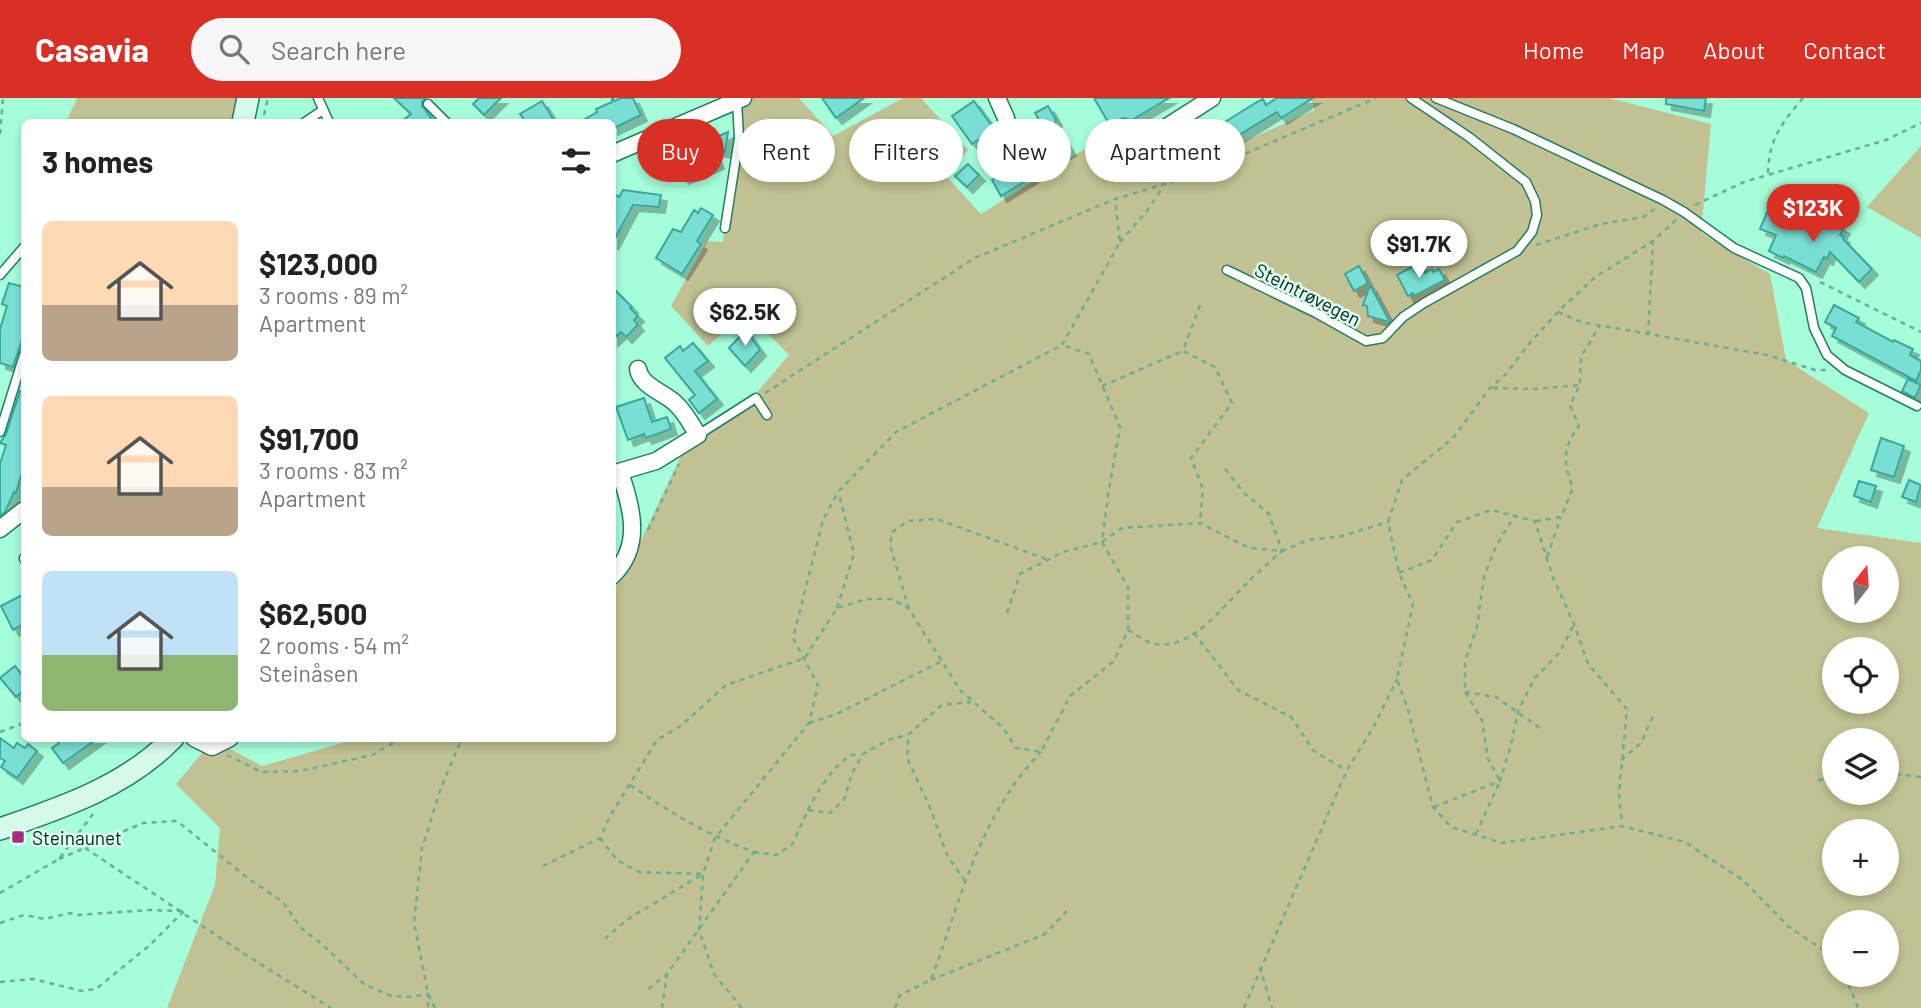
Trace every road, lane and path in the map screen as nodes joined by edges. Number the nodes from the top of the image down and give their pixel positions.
1 (3, 98) edge
2 (248, 98) edge
3 (268, 98) edge
4 (318, 98) edge
5 (997, 98) edge
6 (1212, 98) edge
7 (1376, 98) edge
8 (1411, 98) edge
9 (1436, 98) edge
10 (1803, 98) edge
11 (740, 99) edge
12 (428, 104) dead end
13 (323, 110) junction
14 (244, 119) edge
15 (263, 119) edge
16 (310, 119) edge
17 (328, 119) edge
18 (443, 119) edge
19 (1006, 119) edge
20 (1179, 119) edge
21 (1921, 123) edge
22 (0, 134) edge
23 (616, 152) edge
24 (1768, 173) junction
25 (1163, 186) junction
26 (1115, 199) junction
27 (1663, 200) junction
28 (1684, 212) junction
29 (725, 228) dead end
30 (1653, 241) junction
31 (1120, 242) junction
32 (21, 250) edge
33 (1517, 251) junction
34 (1227, 270) dead end
35 (0, 275) edge
36 (1820, 282) dead end
37 (1200, 305) dead end
38 (1558, 312) junction
39 (1600, 325) junction
40 (1921, 332) edge
41 (1648, 335) junction
42 (1062, 345) junction
43 (1183, 351) junction
44 (21, 365) edge
45 (638, 369) dead end
46 (1845, 370) junction
47 (1580, 385) junction
48 (1102, 386) junction
49 (1490, 388) junction
50 (756, 398) junction
51 (1917, 406) dead end
52 (767, 415) dead end
53 (0, 432) edge
54 (693, 439) junction
55 (1222, 465) dead end
56 (616, 473) edge
57 (838, 492) junction
58 (21, 512) edge
59 (1515, 515) junction
60 (1561, 517) junction
61 (1535, 521) junction
62 (1388, 522) junction
63 (1200, 523) junction
64 (0, 529) edge
65 (647, 533) dead end
66 (1102, 542) junction
67 (1282, 551) junction
68 (1546, 559) junction
69 (1048, 560) junction
70 (616, 572) edge
71 (1399, 573) junction
72 (836, 608) junction
73 (909, 609) junction
74 (1007, 613) dead end
75 (1574, 624) junction
76 (1128, 630) junction
77 (1194, 633) junction
78 (805, 658) junction
79 (942, 661) junction
80 (1398, 679) junction
81 (1465, 692) junction
82 (971, 702) junction
83 (1518, 710) junction
84 (1654, 714) dead end
85 (809, 723) junction
86 (21, 724) edge
87 (1544, 731) dead end
88 (0, 732) edge
89 (908, 735) junction
90 (168, 742) edge
91 (202, 742) edge
92 (222, 742) edge
93 (394, 742) edge
94 (460, 742) edge
95 (212, 747) junction
96 (1041, 752) junction
97 (863, 754) junction
98 (1621, 760) junction
99 (1347, 770) junction
100 (1899, 774) edge
101 (1921, 777) edge
102 (1818, 780) dead end
103 (1822, 780) edge
104 (1500, 781) junction
105 (630, 785) junction
106 (1433, 807) junction
107 (808, 810) junction
108 (93, 814) dead end
109 (1622, 825) junction
110 (0, 829) edge
111 (1476, 835) junction
112 (600, 838) junction
113 (715, 838) junction
114 (85, 848) junction
115 (754, 852) junction
116 (58, 859) junction
117 (543, 866) dead end
118 (703, 874) junction
119 (965, 881) junction
120 (0, 893) edge
121 (184, 911) junction
122 (1068, 911) dead end
123 (0, 923) edge
124 (699, 930) junction
125 (601, 942) dead end
126 (1822, 949) edge
127 (1260, 967) junction
128 (667, 974) junction
129 (931, 980) junction
130 (0, 982) edge
131 (1849, 987) edge
132 (647, 990) dead end
133 (428, 994) junction
134 (331, 1008) edge
135 (428, 1008) edge
136 (435, 1008) edge
137 (662, 1008) edge
138 (742, 1008) edge
139 (895, 1008) edge
140 (1244, 1008) edge
141 (1272, 1008) edge
142 (1858, 1008) edge

1 - 22 path
2 - 14 main road
3 - 15 path
4 - 13 lane
5 - 19 street
6 - 20 street
7 - 25 path
8 - 33 lane, Steintrøvegen
9 - 27 lane
10 - 24 path
11 - 23 street
11 - 29 lane
12 - 18 lane
13 - 16 lane
13 - 17 lane
21 - 24 path
24 - 28 path
25 - 26 path
25 - 31 path
26 - 31 path
26 - 50 path
27 - 28 lane
27 - 33 path
28 - 30 path
28 - 46 lane
30 - 38 path
30 - 41 path
31 - 42 path
32 - 35 lane
33 - 34 lane, Steintrøvegen
36 - 40 path
37 - 43 path
38 - 39 path
38 - 49 path
39 - 41 path
39 - 47 path
41 - 46 path
42 - 48 path
42 - 57 path
43 - 48 path
43 - 63 path
44 - 53 lane
45 - 54 street
46 - 51 lane
47 - 49 path
47 - 60 path
48 - 66 path
49 - 62 path
50 - 52 lane
50 - 54 lane
54 - 56 street
54 - 65 path
55 - 67 path
56 - 70 street
57 - 72 path
57 - 78 path
58 - 64 street
59 - 61 path
59 - 71 path
59 - 81 path
60 - 61 path
60 - 68 path
61 - 68 path
62 - 67 path
62 - 71 path
63 - 66 path
63 - 67 path
66 - 69 path
66 - 76 path
67 - 77 path
68 - 75 path
69 - 73 path
69 - 74 path
71 - 80 path
72 - 73 path
72 - 78 path
73 - 79 path
75 - 83 path
75 - 98 path
76 - 77 path
76 - 96 path
77 - 99 path
78 - 85 path
78 - 105 path
79 - 82 path
79 - 85 path
80 - 99 path
80 - 106 path
81 - 83 path
81 - 104 path
82 - 89 path
82 - 96 path
83 - 87 path
83 - 104 path
84 - 98 path
85 - 113 path
86 - 88 path
89 - 97 path
89 - 119 path
90 - 110 main road
91 - 95 street
92 - 95 street
93 - 95 path
94 - 133 path
96 - 119 path
97 - 107 path
97 - 107 path
98 - 109 path
99 - 127 path
100 - 101 path
102 - 103 path
104 - 106 path
104 - 111 path
105 - 112 path
105 - 113 path
106 - 111 path
107 - 115 path
108 - 116 path
109 - 111 path
109 - 126 path
112 - 117 path
112 - 118 path
113 - 115 path
113 - 118 path
114 - 116 path
114 - 121 path
114 - 133 path
115 - 124 path
116 - 120 path
118 - 124 path
118 - 125 path
119 - 129 path
121 - 123 path
121 - 130 path
121 - 134 path
122 - 129 path
124 - 128 path
124 - 138 path
127 - 140 path
127 - 141 path
128 - 132 path
128 - 137 path
129 - 139 path
131 - 142 path
133 - 135 path
133 - 136 path

